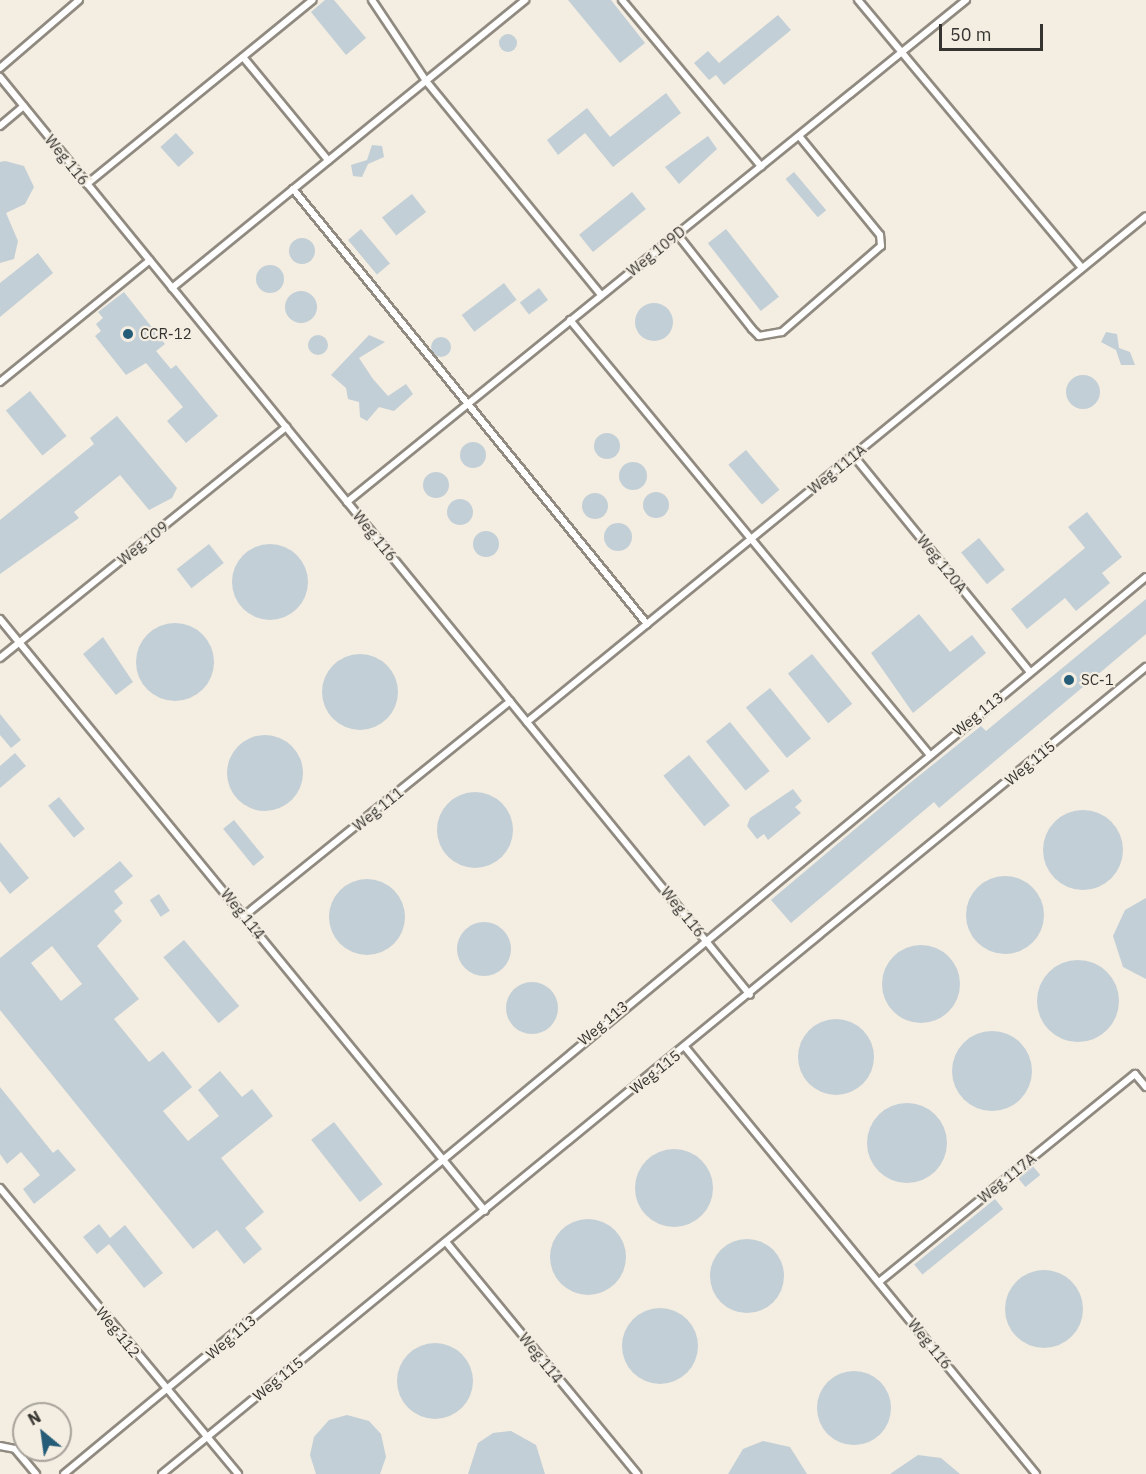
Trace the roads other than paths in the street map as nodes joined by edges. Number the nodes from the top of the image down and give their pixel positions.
1 (79, 0) edge
2 (313, 0) edge
3 (372, 0) edge
4 (525, 0) edge
5 (622, 0) edge
6 (858, 0) edge
7 (966, 0) edge
8 (902, 52) junction
9 (243, 57) junction
10 (0, 68) edge
11 (0, 77) edge
12 (426, 81) junction
13 (24, 106) junction
14 (0, 126) edge
15 (799, 136) junction
16 (328, 160) junction
17 (761, 166) junction
18 (87, 184) junction
19 (293, 189) junction
20 (1146, 216) edge
21 (677, 234) junction
22 (150, 260) junction
23 (1082, 268) junction
24 (172, 288) junction
25 (602, 295) junction
26 (570, 320) junction
27 (0, 382) edge
28 (468, 404) junction
29 (286, 427) junction
30 (853, 455) junction
31 (347, 502) junction
32 (751, 539) junction
33 (1146, 577) edge
34 (0, 619) edge
35 (647, 624) junction
36 (20, 642) junction
37 (0, 658) edge
38 (1146, 667) edge
39 (1030, 672) junction
40 (510, 701) junction
41 (527, 722) junction
42 (929, 754) junction
43 (244, 916) junction
44 (704, 939) junction
45 (750, 995) junction
46 (685, 1047) junction
47 (1146, 1087) edge
48 (441, 1158) junction
49 (0, 1188) edge
50 (485, 1211) junction
51 (446, 1242) junction
52 (879, 1282) junction
53 (167, 1391) junction
54 (208, 1436) junction
55 (0, 1446) edge
56 (36, 1474) edge
57 (64, 1474) edge
58 (162, 1474) edge
59 (238, 1474) edge
60 (637, 1474) edge
61 (1036, 1474) edge

1 - 10 lane
2 - 9 lane
3 - 12 lane
4 - 12 lane
5 - 17 lane
6 - 8 lane
7 - 8 lane, Weg 109D
8 - 15 lane, Weg 109D
8 - 23 lane
9 - 16 lane
9 - 18 lane
11 - 13 lane, Weg 116
12 - 16 lane
12 - 25 lane
13 - 14 lane
13 - 18 lane, Weg 116
15 - 17 lane, Weg 109D
15 - 21 lane
16 - 19 lane
17 - 21 lane, Weg 109D
18 - 22 lane, Weg 116
19 - 24 lane
19 - 28 lane
20 - 23 lane, Weg 111A
21 - 25 lane, Weg 109D
22 - 24 lane, Weg 116
22 - 27 lane
23 - 30 lane, Weg 111A
24 - 29 lane, Weg 116
25 - 26 lane, Weg 109D
26 - 28 lane, Weg 109D
26 - 32 lane
28 - 31 lane, Weg 109D
28 - 35 lane
29 - 31 lane, Weg 116
29 - 36 lane, Weg 109
30 - 32 lane, Weg 111A
30 - 39 lane, Weg 120A
31 - 40 lane, Weg 116
32 - 35 lane, Weg 111A
32 - 42 lane
33 - 39 lane, Weg 113
34 - 36 lane, Weg 114
35 - 41 lane, Weg 111A
36 - 37 lane, Weg 109
36 - 43 lane, Weg 114
38 - 45 lane, Weg 115
39 - 42 lane, Weg 113
40 - 41 lane, Weg 116
40 - 43 lane, Weg 111
41 - 44 lane, Weg 116
42 - 44 lane, Weg 113
43 - 48 lane, Weg 114
44 - 45 lane, Weg 116
44 - 48 lane, Weg 113
45 - 46 lane, Weg 115
46 - 50 lane, Weg 115
46 - 52 lane, Weg 116
47 - 52 lane, Weg 117A
48 - 50 lane, Weg 114
48 - 53 lane, Weg 113
49 - 53 lane, Weg 112
50 - 51 lane, Weg 115
51 - 54 lane, Weg 115
51 - 60 lane, Weg 114
52 - 61 lane, Weg 116
53 - 54 lane, Weg 112
53 - 57 lane, Weg 113
54 - 58 lane, Weg 115
54 - 59 lane, Weg 112
55 - 56 lane

